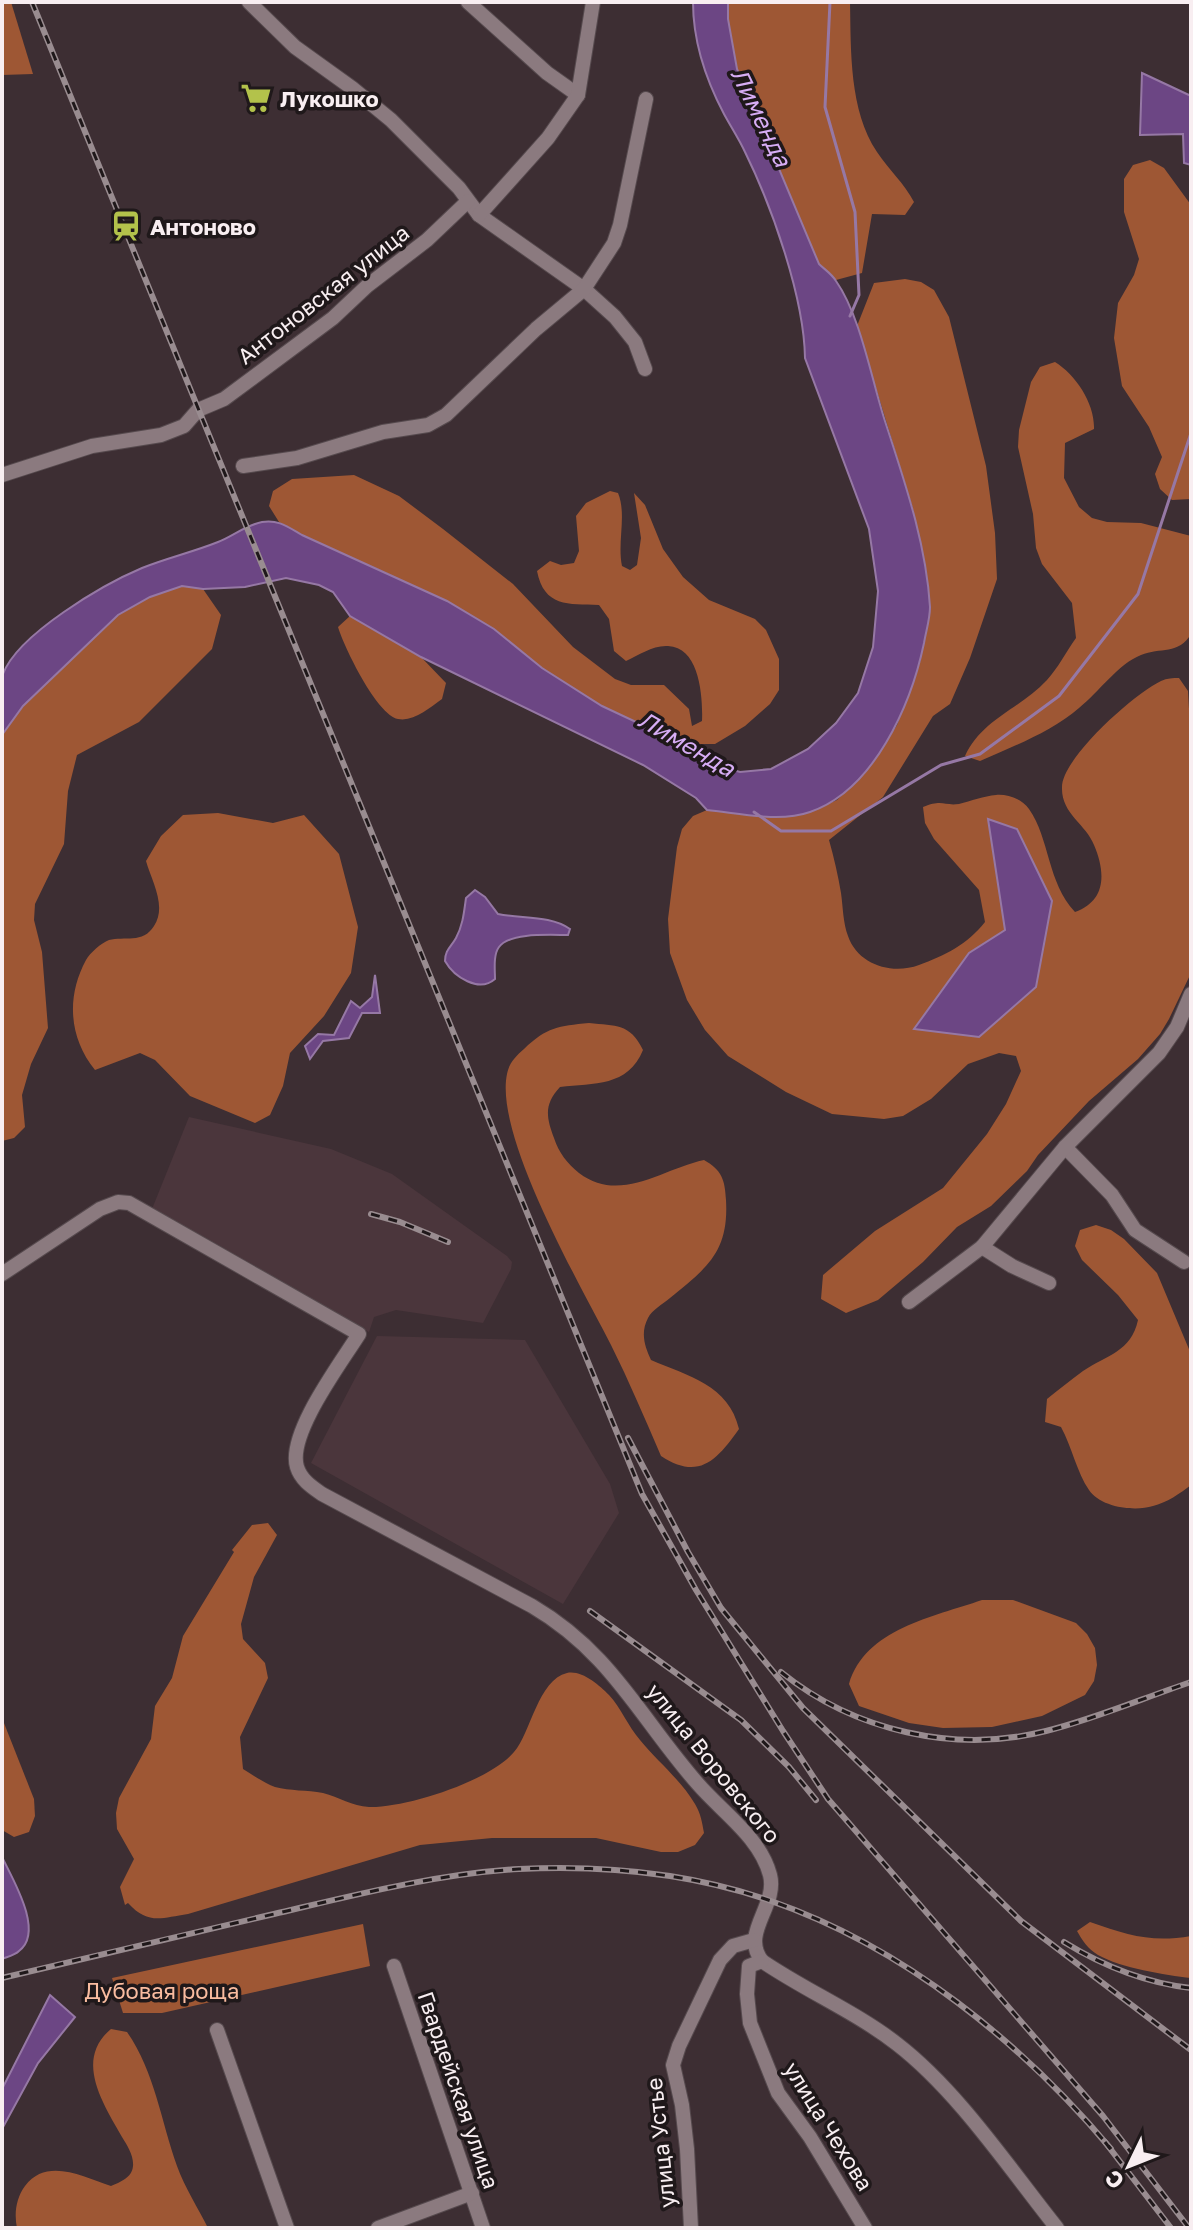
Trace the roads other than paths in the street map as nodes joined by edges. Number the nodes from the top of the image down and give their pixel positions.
1 (468, 2) edge
2 (593, 2) edge
3 (255, 4) edge
4 (578, 95) junction
5 (646, 99) dead end
6 (468, 201) junction
7 (479, 215) junction
8 (584, 289) junction
9 (645, 369) dead end
10 (243, 466) dead end
11 (2, 475) edge
12 (1191, 994) edge
13 (1065, 1147) junction
14 (982, 1247) junction
15 (1184, 1262) dead end
16 (2, 1274) edge
17 (1049, 1283) dead end
18 (909, 1302) dead end
19 (754, 1940) junction
20 (762, 1961) junction
21 (394, 1966) dead end
22 (217, 2030) dead end
23 (472, 2193) junction
24 (287, 2228) edge
25 (378, 2228) edge
26 (483, 2228) edge
27 (691, 2228) edge
28 (865, 2228) edge
29 (1057, 2228) edge

1 - 4 street
2 - 4 street
3 - 6 street
4 - 7 street
5 - 8 street
6 - 7 street
6 - 11 street, Антоновская улица
7 - 8 street
8 - 9 street
8 - 10 street
12 - 13 street
13 - 14 street
13 - 15 street
14 - 17 street
14 - 18 street
16 - 19 street, улица Воровского
19 - 20 street
19 - 27 street, улица Устье
20 - 28 street, улица Чехова
20 - 29 street
21 - 23 street, Гвардейская улица
22 - 24 street
23 - 25 street
23 - 26 street, Гвардейская улица

